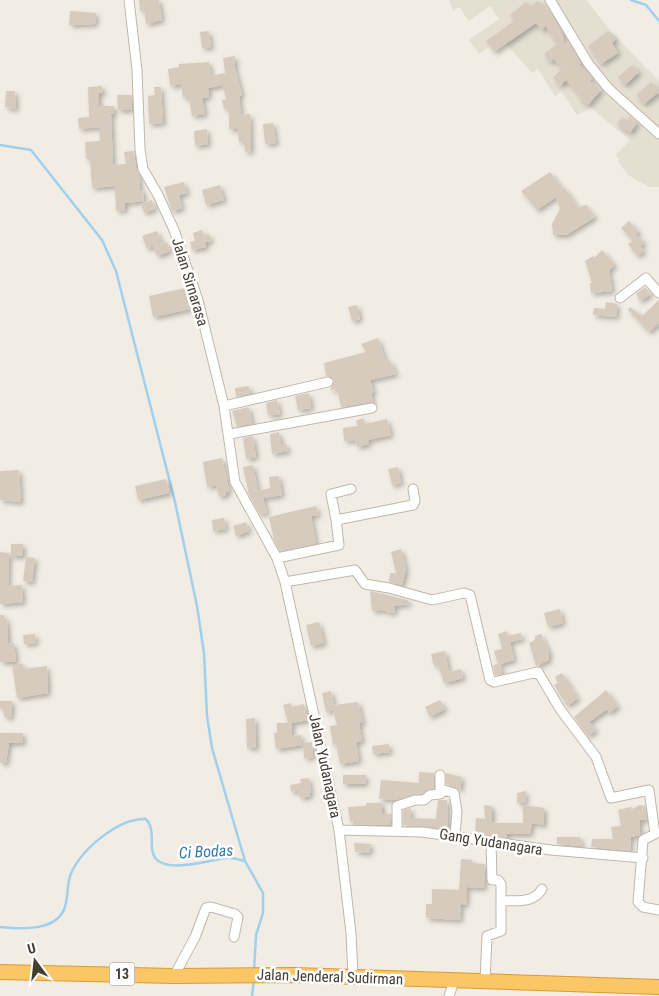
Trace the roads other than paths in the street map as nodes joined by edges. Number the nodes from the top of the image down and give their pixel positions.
1 (129, 0) edge
2 (550, 0) edge
3 (659, 134) edge
4 (659, 293) edge
5 (620, 298) dead end
6 (328, 382) dead end
7 (224, 406) junction
8 (372, 408) dead end
9 (230, 434) junction
10 (350, 489) dead end
11 (413, 489) dead end
12 (336, 520) junction
13 (277, 558) junction
14 (285, 582) junction
15 (440, 775) dead end
16 (440, 794) junction
17 (339, 830) junction
18 (397, 831) junction
19 (455, 835) junction
20 (491, 841) junction
21 (643, 858) junction
22 (542, 888) dead end
23 (501, 901) junction
24 (659, 910) edge
25 (234, 937) dead end
26 (0, 972) edge
27 (174, 976) junction
28 (353, 976) junction
29 (454, 981) junction
30 (485, 981) junction
31 (659, 987) edge
32 (449, 996) edge

1 - 7 street, Jalan Sirnarasa
2 - 3 street
4 - 5 street
6 - 7 street
7 - 9 street, Jalan Sirnarasa
8 - 9 street
9 - 13 street, Jalan Sirnarasa
10 - 12 street
11 - 12 street
12 - 13 street
13 - 14 street, Jalan Yudanagara
14 - 17 street, Jalan Yudanagara
14 - 21 street
15 - 16 street
16 - 18 street
16 - 19 street
17 - 18 street, Gang Yudanagara
17 - 28 street, Jalan Yudanagara
18 - 19 street, Gang Yudanagara
19 - 20 street, Gang Yudanagara
20 - 21 street, Gang Yudanagara
20 - 23 street
21 - 24 street
22 - 23 street
23 - 30 street
25 - 27 street
26 - 27 highway, Jalan Jenderal Sudirman / 13
27 - 28 highway, Jalan Jenderal Sudirman / 13
28 - 29 highway, Jalan Jenderal Sudirman / 13
29 - 30 highway, Jalan Jenderal Sudirman / 13
29 - 32 street
30 - 31 highway, Jalan Jenderal Sudirman / 13

